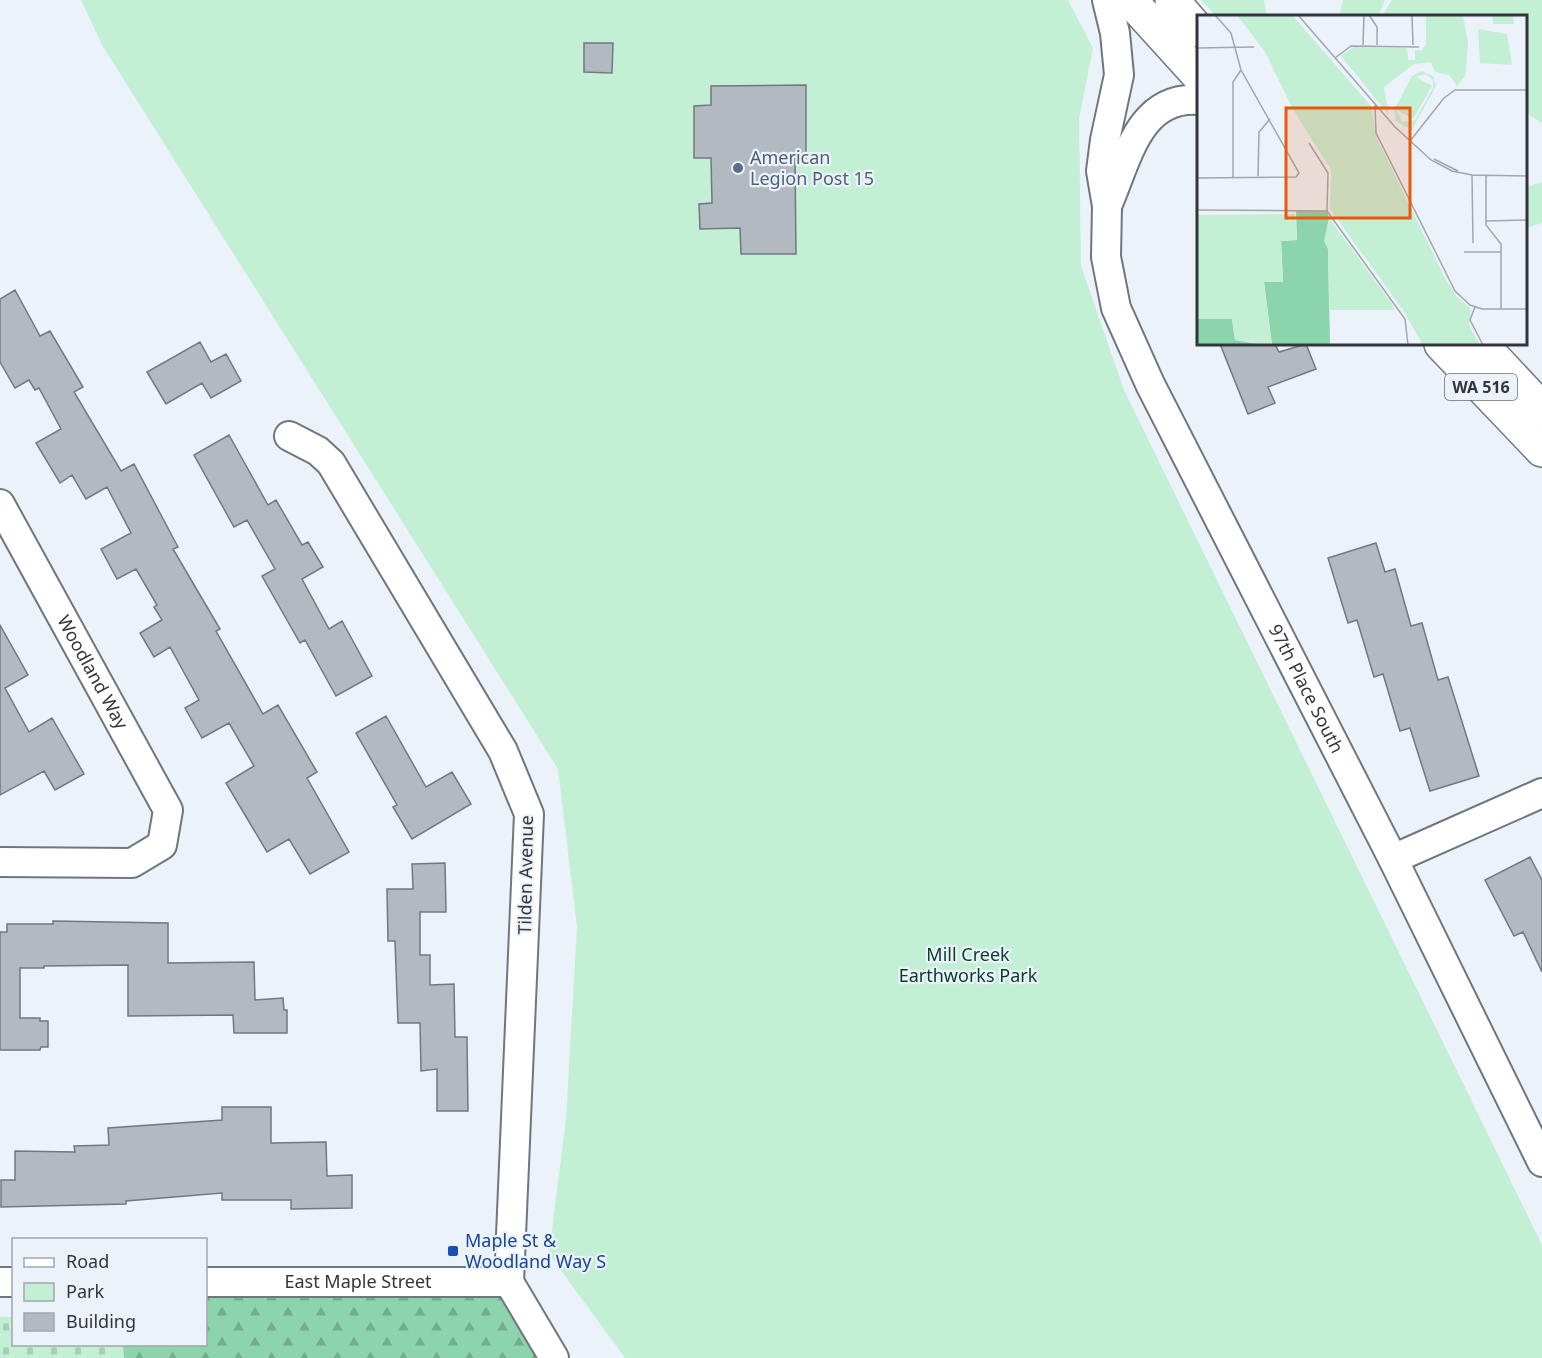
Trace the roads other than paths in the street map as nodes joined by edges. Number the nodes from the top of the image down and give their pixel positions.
1 (1107, 0) edge
2 (1130, 0) edge
3 (1172, 0) edge
4 (1197, 29) edge
5 (1197, 74) edge
6 (1197, 100) edge
7 (1107, 206) junction
8 (1442, 345) edge
9 (1482, 345) edge
10 (1538, 421) edge
11 (289, 436) dead end
12 (0, 504) edge
13 (1542, 793) edge
14 (1393, 859) junction
15 (0, 862) edge
16 (1542, 1162) edge
17 (207, 1282) edge
18 (509, 1282) junction
19 (554, 1358) edge

1 - 7 street, 97th Place South
2 - 5 main road
3 - 4 main road
6 - 7 street, 97th Place South
7 - 14 street, 97th Place South
8 - 10 main road, WA 516
9 - 10 main road, WA 516
11 - 18 street, Tilden Avenue
12 - 15 street, Woodland Way
13 - 14 street
14 - 16 street, 97th Place South
17 - 18 street, East Maple Street
18 - 19 street

